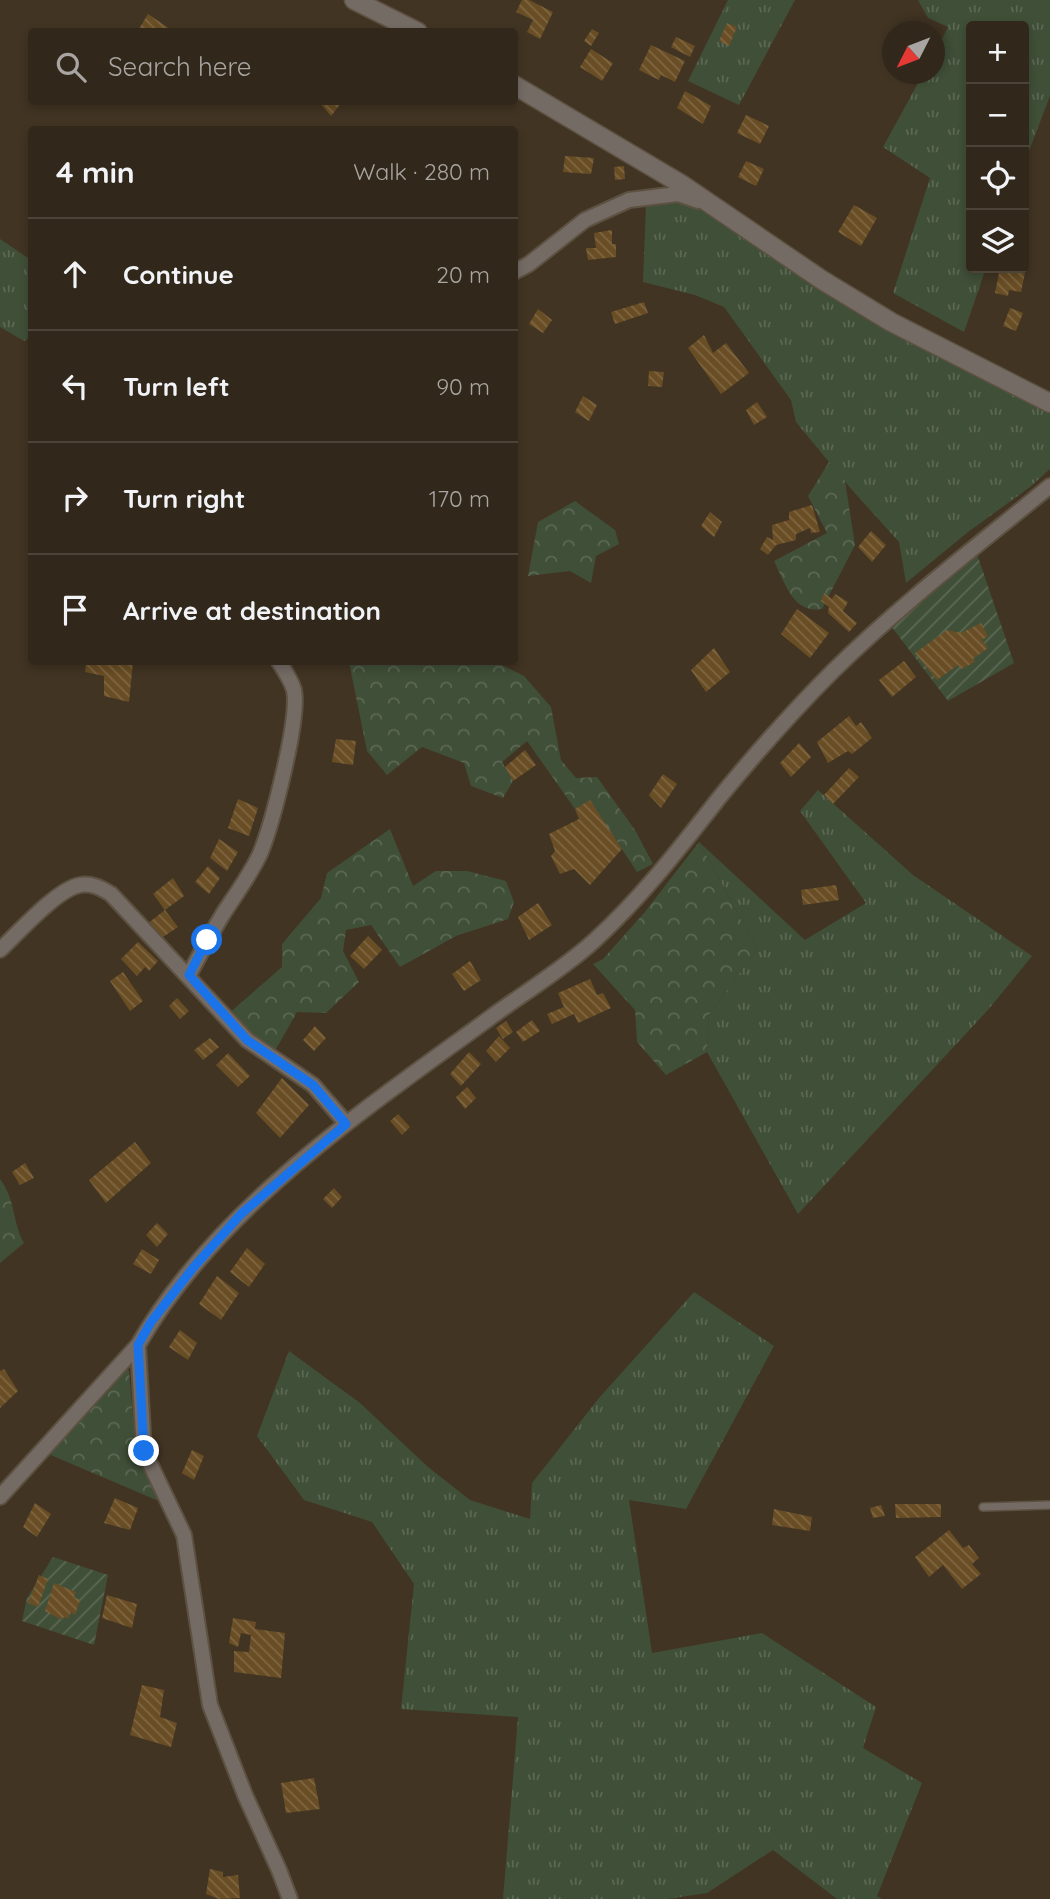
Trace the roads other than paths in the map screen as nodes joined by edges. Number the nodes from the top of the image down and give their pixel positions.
1 (354, 0) edge
2 (410, 28) edge
3 (518, 87) edge
4 (716, 207) junction
5 (518, 270) edge
6 (1050, 403) edge
7 (1050, 486) edge
8 (281, 665) edge
9 (0, 950) edge
10 (189, 975) junction
11 (346, 1124) junction
12 (138, 1345) junction
13 (0, 1497) edge
14 (1050, 1506) edge
15 (983, 1507) dead end
16 (289, 1899) edge

1 - 2 street
3 - 4 street
4 - 5 street
4 - 6 street
7 - 11 street
8 - 10 street
9 - 10 street
10 - 11 street
11 - 12 street
12 - 13 street
12 - 16 street
14 - 15 lane

